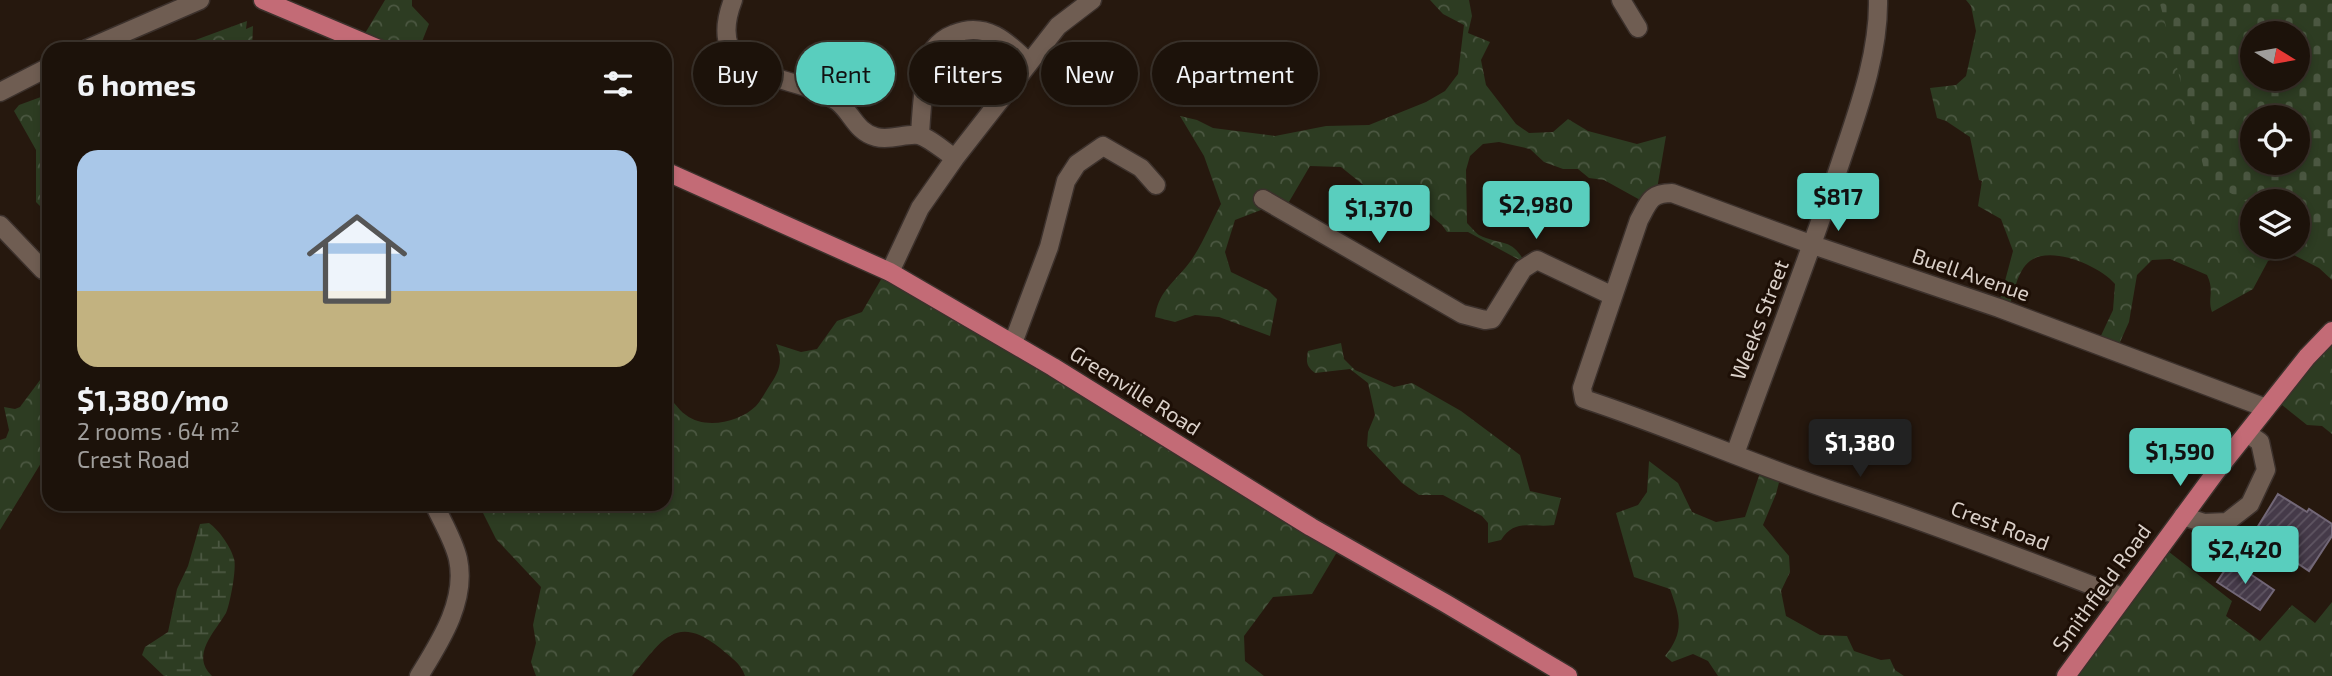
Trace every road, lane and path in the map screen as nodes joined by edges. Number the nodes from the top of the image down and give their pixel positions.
1 (200, 0) edge
2 (263, 0) edge
3 (733, 0) edge
4 (1092, 0) edge
5 (1621, 0) edge
6 (1878, 0) edge
7 (1638, 28) dead end
8 (103, 42) edge
9 (362, 42) edge
10 (1028, 62) junction
11 (42, 71) edge
12 (0, 92) edge
13 (920, 135) junction
14 (955, 158) junction
15 (672, 174) edge
16 (1156, 185) dead end
17 (1263, 199) dead end
18 (0, 225) edge
19 (1814, 245) junction
20 (42, 269) edge
21 (890, 272) junction
22 (1613, 296) junction
23 (2332, 331) edge
24 (1013, 343) junction
25 (2266, 408) junction
26 (2247, 433) junction
27 (1735, 454) junction
28 (437, 511) edge
29 (2183, 516) junction
30 (2122, 597) junction
31 (419, 676) edge
32 (1568, 676) edge
33 (2066, 676) edge

1 - 8 street
2 - 9 main road
3 - 13 street
4 - 10 street
5 - 7 street
6 - 19 street, Weeks Street
10 - 13 street
10 - 14 street
11 - 12 street
13 - 14 street
14 - 21 street
15 - 21 main road, Greenville Road
16 - 24 street
17 - 22 street
18 - 20 street
19 - 22 street, Buell Avenue
19 - 25 street, Buell Avenue
19 - 27 street, Weeks Street
21 - 24 main road, Greenville Road
22 - 27 street, Crest Road
23 - 25 main road, Smithfield Road
24 - 32 main road, Greenville Road
25 - 26 main road, Smithfield Road
26 - 29 main road, Smithfield Road
26 - 29 street
27 - 30 street, Crest Road
28 - 31 street
29 - 30 main road, Smithfield Road
30 - 33 main road, Smithfield Road

